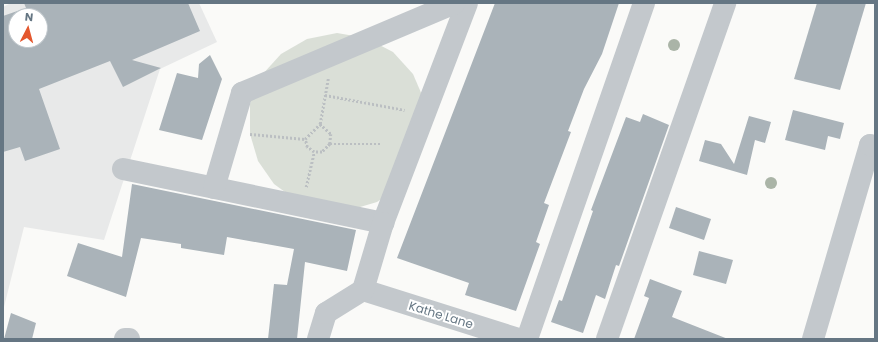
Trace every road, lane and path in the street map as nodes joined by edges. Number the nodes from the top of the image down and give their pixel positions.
1 (455, 3) edge
2 (467, 3) edge
3 (644, 3) edge
4 (725, 3) edge
5 (328, 77) dead end
6 (325, 95) junction
7 (425, 114) junction
8 (320, 124) junction
9 (250, 134) dead end
10 (304, 139) junction
11 (330, 144) junction
12 (380, 144) dead end
13 (875, 146) edge
14 (314, 152) junction
15 (123, 169) dead end
16 (306, 187) dead end
17 (214, 188) junction
18 (383, 223) junction
19 (362, 290) junction
20 (125, 339) edge
21 (129, 339) edge
22 (318, 339) edge
23 (518, 339) edge
24 (527, 339) edge
25 (607, 339) edge
26 (813, 339) edge

1 - 17 street
2 - 7 street
3 - 24 street
4 - 25 street
5 - 6 path
6 - 7 path
6 - 8 path
7 - 18 street
8 - 10 path
8 - 11 path
9 - 10 path
10 - 14 path
11 - 12 path
11 - 14 path
13 - 26 street
14 - 16 path
15 - 17 street
17 - 18 street
18 - 19 street
19 - 22 street
19 - 23 street, Kathe Lane
20 - 21 street

